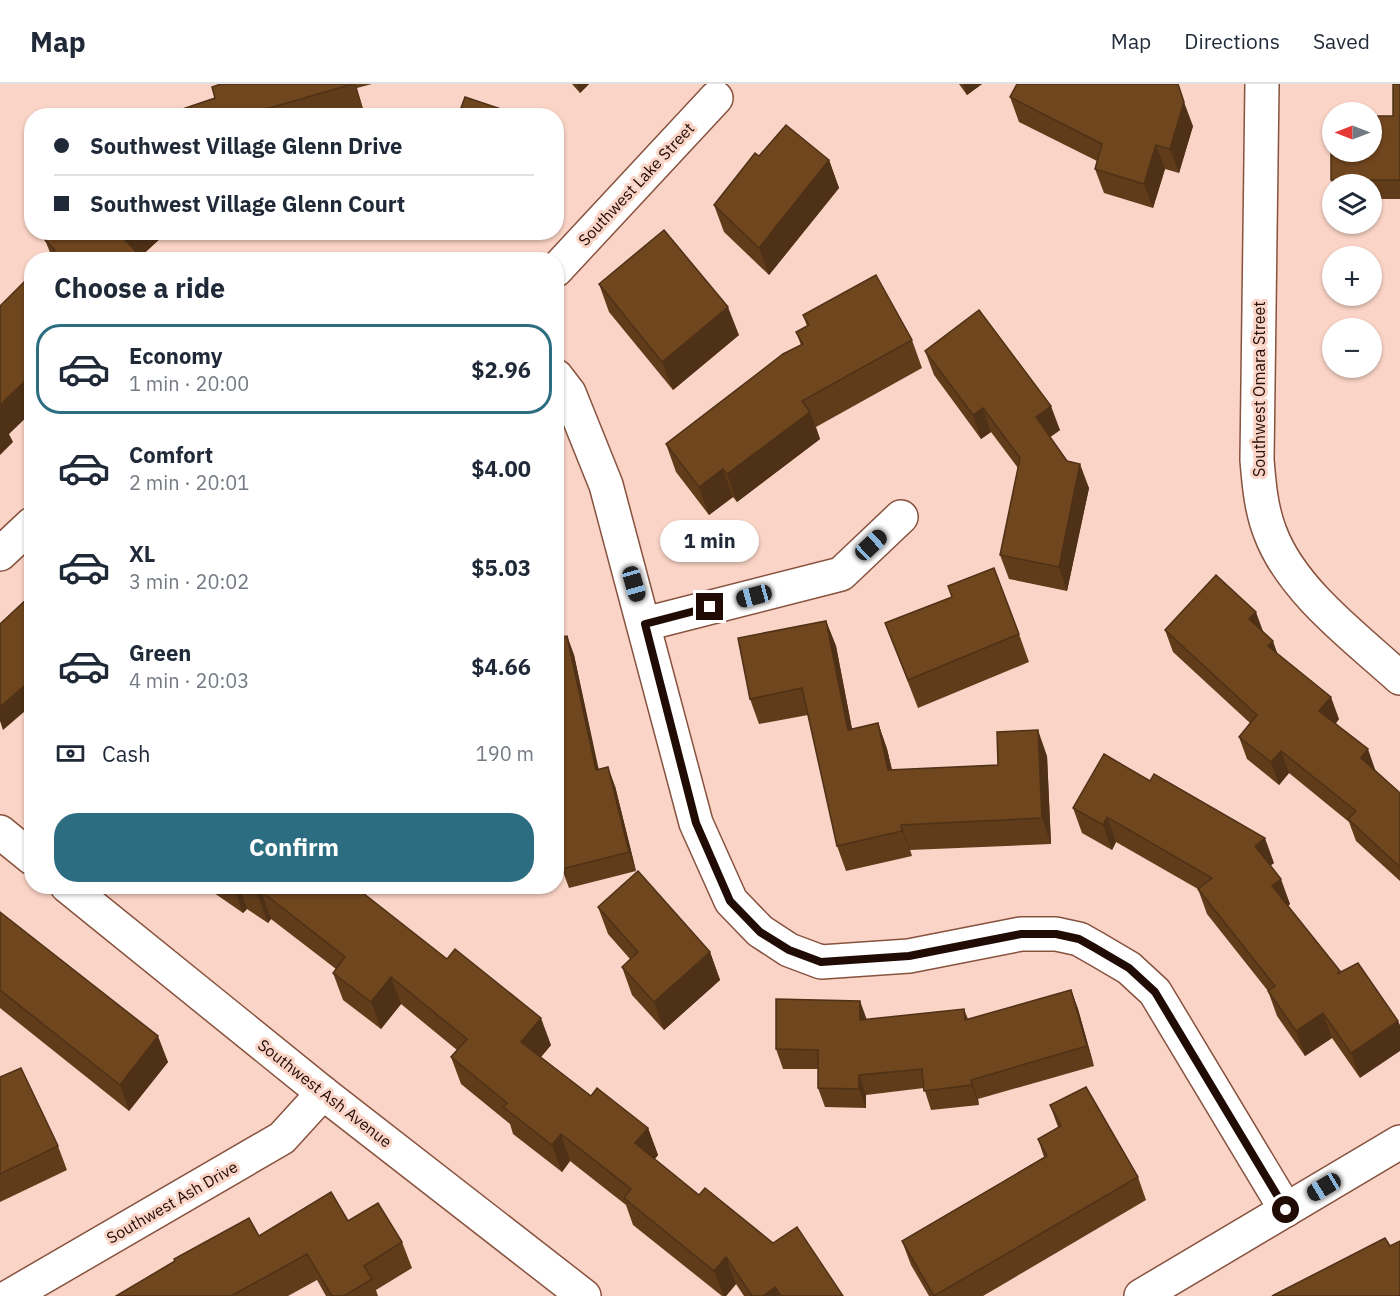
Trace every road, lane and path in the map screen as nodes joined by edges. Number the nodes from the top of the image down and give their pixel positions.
1 (1262, 84) edge
2 (716, 98) dead end
3 (564, 261) edge
4 (564, 386) edge
5 (901, 517) dead end
6 (24, 532) edge
7 (0, 554) edge
8 (645, 624) junction
9 (1400, 678) edge
10 (0, 832) edge
11 (24, 852) edge
12 (77, 894) edge
13 (323, 1093) junction
14 (1400, 1142) edge
15 (1286, 1210) junction
16 (10, 1296) edge
17 (584, 1296) edge
18 (1141, 1296) edge

1 - 9 street, Southwest Omara Street
2 - 3 street, Southwest Lake Street
4 - 8 street
5 - 8 street
6 - 7 street
8 - 15 street
10 - 11 street
12 - 13 street, Southwest Ash Avenue
13 - 16 street, Southwest Ash Drive
13 - 17 street, Southwest Ash Avenue
14 - 15 street
15 - 18 street

